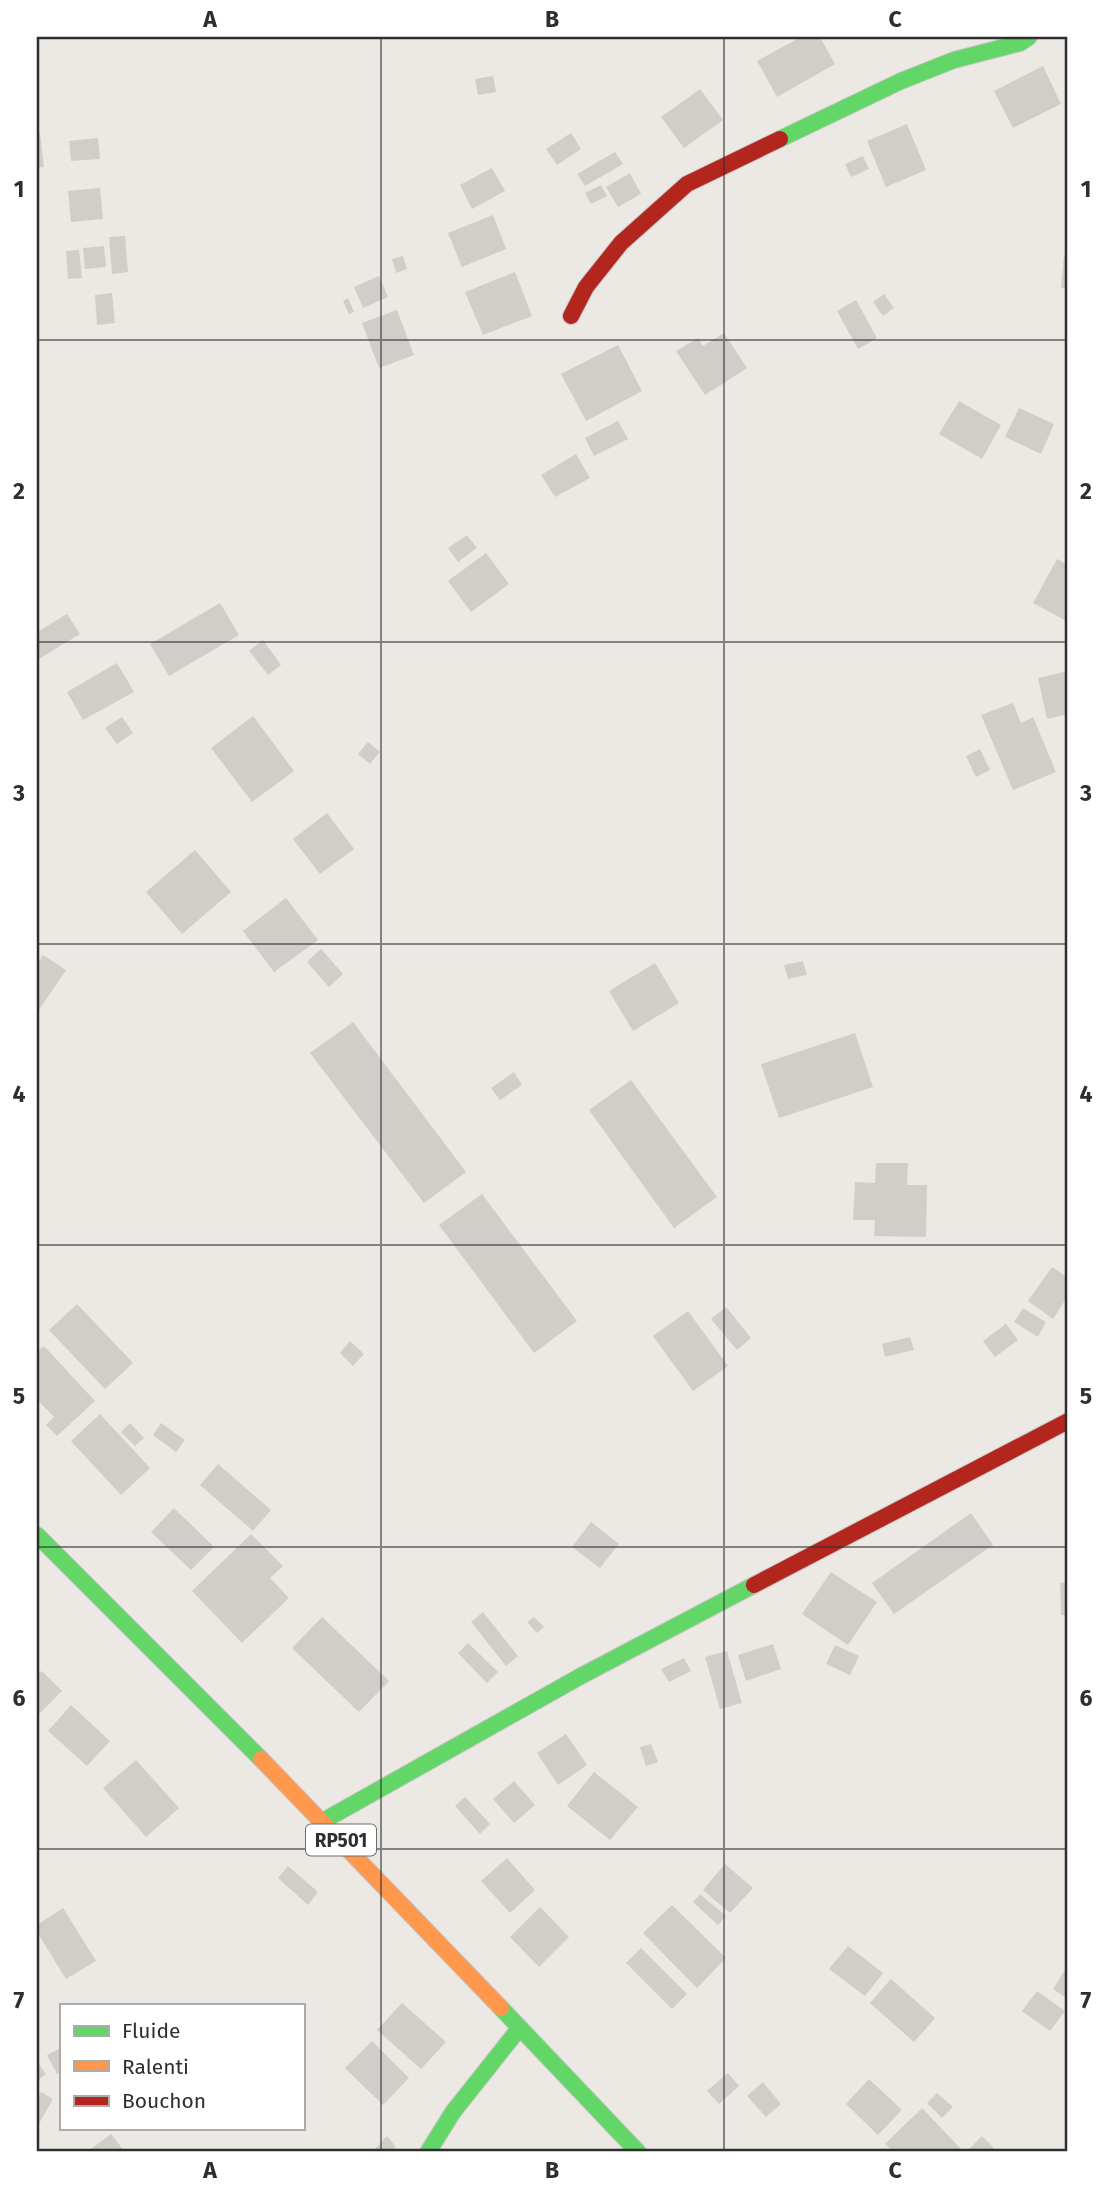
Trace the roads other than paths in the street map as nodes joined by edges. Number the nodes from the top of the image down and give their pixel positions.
1 (1029, 37) edge
2 (571, 317) dead end
3 (1068, 1421) edge
4 (37, 1535) edge
5 (323, 1821) junction
6 (519, 2030) junction
7 (428, 2152) edge
8 (638, 2152) edge

1 - 2 street
3 - 5 street
4 - 5 street, RP501
5 - 6 street, RP501
6 - 7 street
6 - 8 street, RP501

